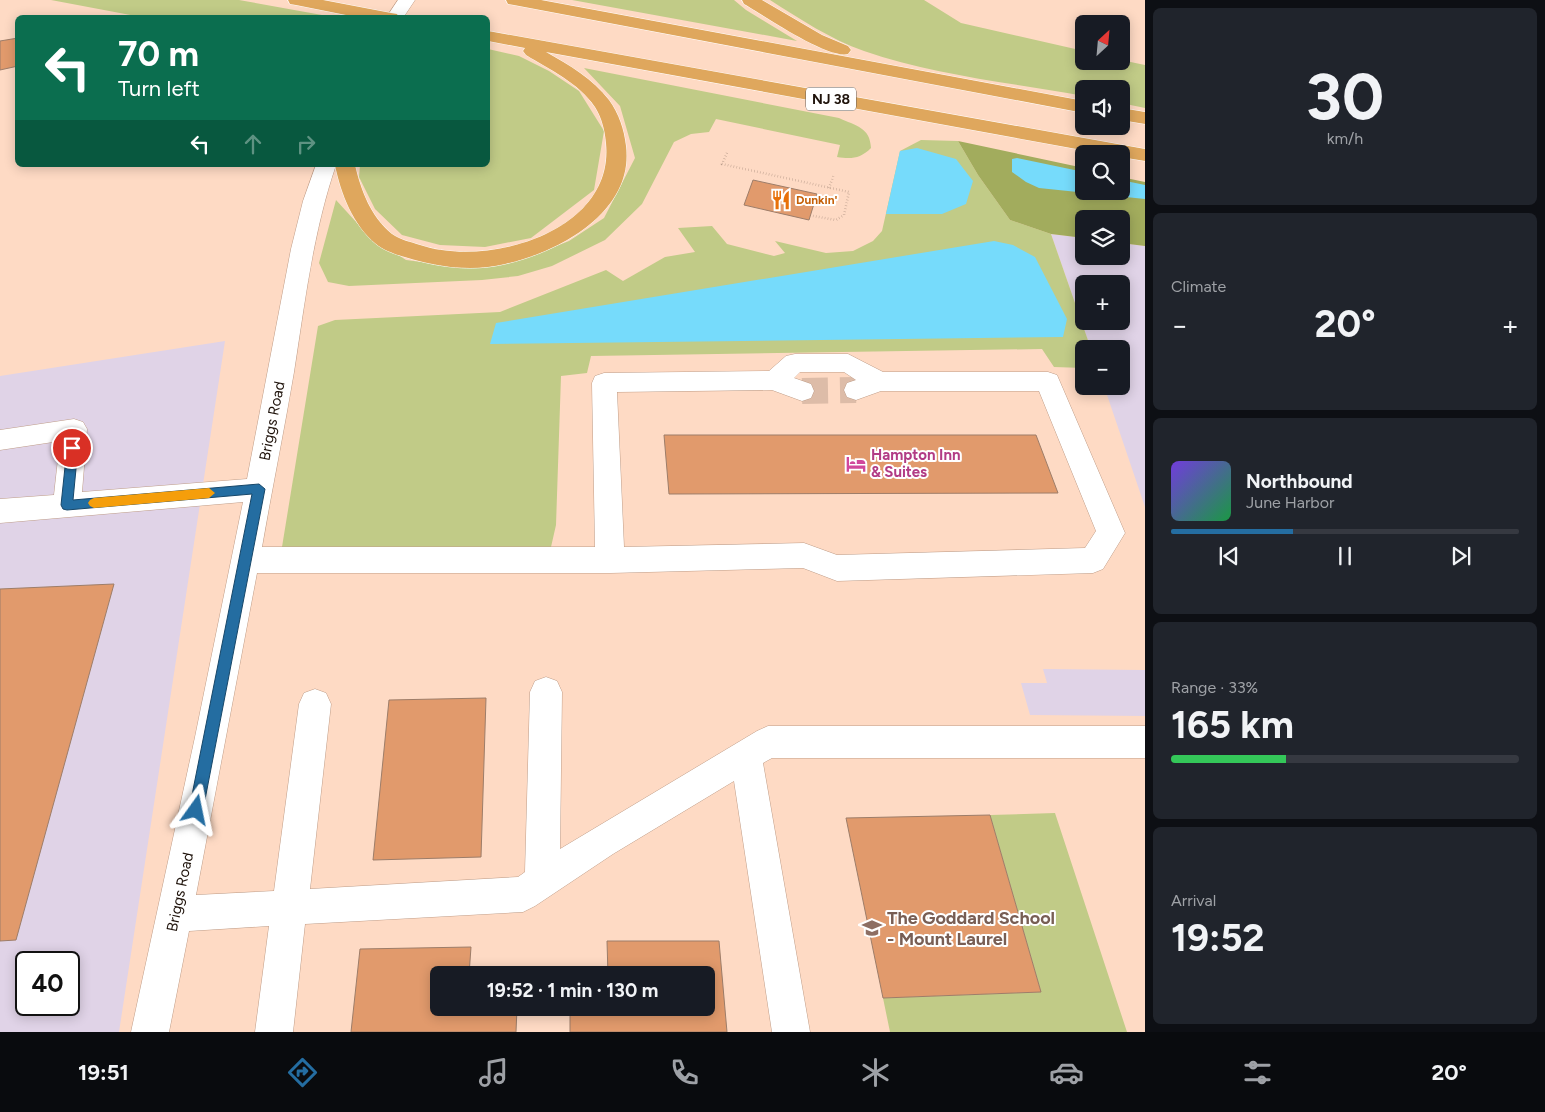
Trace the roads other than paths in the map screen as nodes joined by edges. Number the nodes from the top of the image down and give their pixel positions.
1 (296, 0) edge
2 (407, 0) edge
3 (514, 0) edge
4 (750, 0) edge
5 (376, 15) edge
6 (394, 15) edge
7 (490, 36) edge
8 (518, 42) junction
9 (897, 71) junction
10 (1075, 105) edge
11 (1130, 116) edge
12 (1145, 118) edge
13 (1145, 156) edge
14 (325, 167) edge
15 (346, 167) edge
16 (774, 380) junction
17 (802, 391) tunnel mouth
18 (0, 440) edge
19 (259, 489) junction
20 (67, 505) junction
21 (0, 511) edge
22 (245, 560) junction
23 (610, 560) junction
24 (546, 692) dead end
25 (315, 704) dead end
26 (1145, 742) edge
27 (746, 756) junction
28 (542, 882) junction
29 (288, 908) junction
30 (176, 914) junction
31 (150, 1032) edge
32 (274, 1032) edge
33 (791, 1032) edge

1 - 5 highway
2 - 6 street
3 - 9 highway
4 - 9 highway
7 - 8 highway, NJ 38
8 - 13 highway, NJ 38
8 - 15 highway
9 - 10 highway
11 - 12 highway
14 - 19 street, Briggs Road
16 - 17 street
16 - 23 street
16 - 23 street
18 - 20 street
19 - 20 street
19 - 22 street, Briggs Road
20 - 21 street
22 - 23 street
22 - 30 street, Briggs Road
24 - 28 street
25 - 29 street
26 - 27 street
27 - 28 street
27 - 33 street
28 - 29 street
29 - 30 street
29 - 32 street
30 - 31 street, Briggs Road

